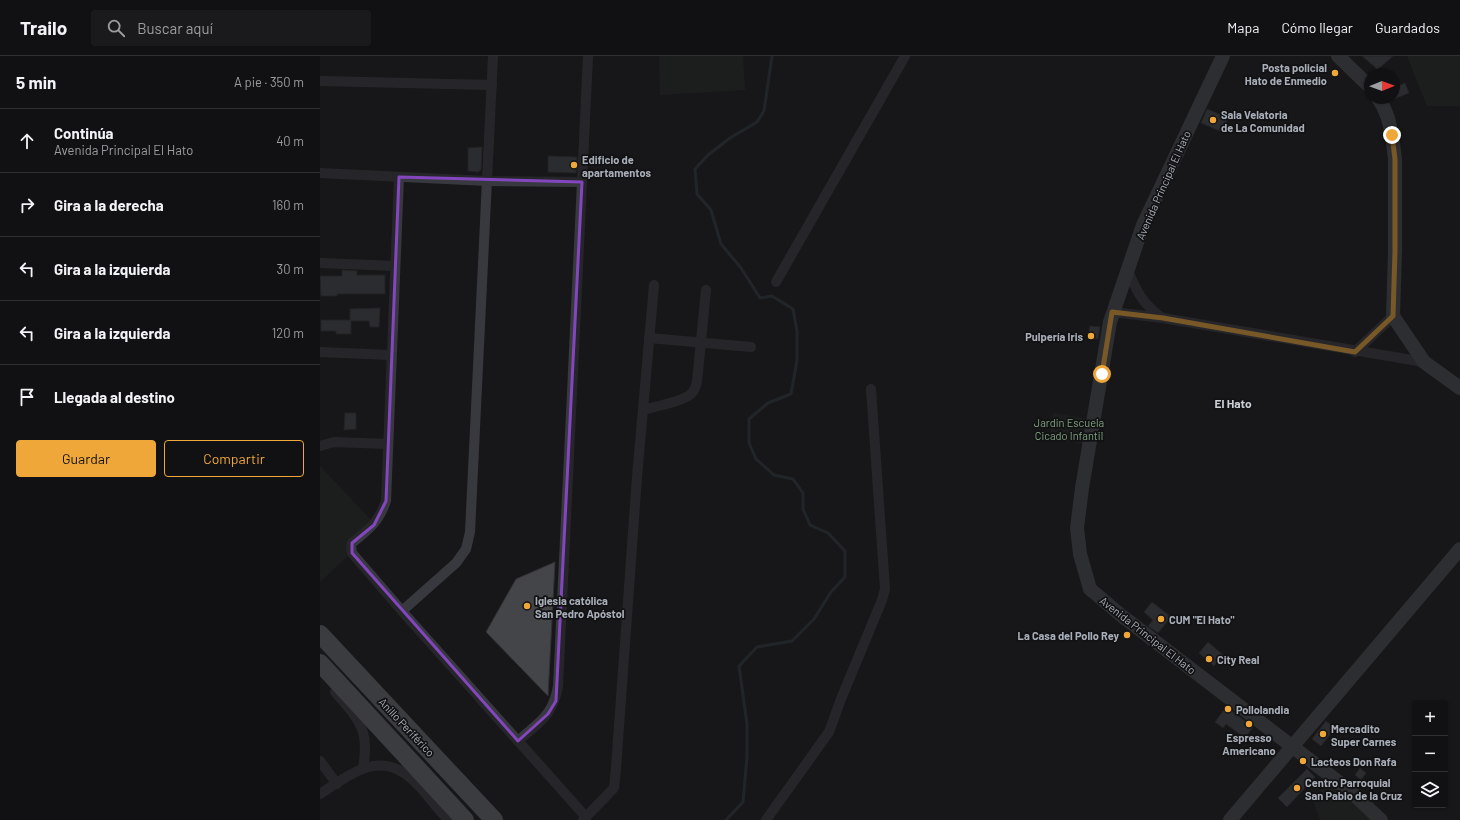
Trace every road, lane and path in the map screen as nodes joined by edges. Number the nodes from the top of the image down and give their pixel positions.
1 (493, 56) edge
2 (588, 56) edge
3 (904, 56) edge
4 (1223, 56) edge
5 (1338, 56) edge
6 (1364, 81) edge
7 (320, 82) edge
8 (492, 85) junction
9 (1382, 104) edge
10 (320, 173) edge
11 (398, 177) junction
12 (487, 181) junction
13 (582, 182) junction
14 (320, 263) edge
15 (395, 266) junction
16 (1128, 270) junction
17 (776, 282) dead end
18 (654, 285) dead end
19 (706, 290) dead end
20 (1112, 312) junction
21 (1393, 316) junction
22 (1163, 318) junction
23 (649, 338) junction
24 (701, 343) junction
25 (751, 348) dead end
26 (320, 352) edge
27 (1355, 352) junction
28 (392, 355) junction
29 (1424, 362) junction
30 (1460, 388) edge
31 (871, 389) dead end
32 (643, 410) junction
33 (388, 444) junction
34 (320, 446) edge
35 (1460, 549) edge
36 (402, 611) junction
37 (320, 634) edge
38 (320, 664) edge
39 (518, 741) junction
40 (1292, 746) junction
41 (320, 761) edge
42 (363, 768) junction
43 (337, 784) junction
44 (320, 794) edge
45 (584, 818) edge
46 (449, 820) edge
47 (465, 820) edge
48 (494, 820) edge
49 (766, 820) edge
50 (1230, 820) edge
51 (1381, 820) edge

1 - 8 street
2 - 13 street
3 - 17 street
4 - 16 street, Avenida Principal El Hato
5 - 6 street
7 - 8 street
8 - 12 street
9 - 21 street
10 - 11 street
11 - 12 street
11 - 15 street
12 - 13 street
12 - 36 street
13 - 39 street
14 - 15 street
15 - 28 street
16 - 20 street, Avenida Principal El Hato
16 - 22 street
18 - 23 street
19 - 24 street
20 - 22 street
20 - 40 street, Avenida Principal El Hato
21 - 27 street
21 - 29 street
22 - 27 street
23 - 24 street
23 - 32 street
24 - 25 street
24 - 32 street
26 - 28 street
27 - 29 street
28 - 33 street
29 - 30 street
31 - 49 street
32 - 45 street
33 - 34 street
33 - 36 street
35 - 40 street
36 - 39 street
37 - 48 highway, Anillo Periférico
38 - 42 street
38 - 47 highway, Anillo Periférico
39 - 45 street
40 - 50 street
40 - 51 street, Avenida Principal El Hato
41 - 43 street
42 - 43 street
42 - 46 street
43 - 44 street

